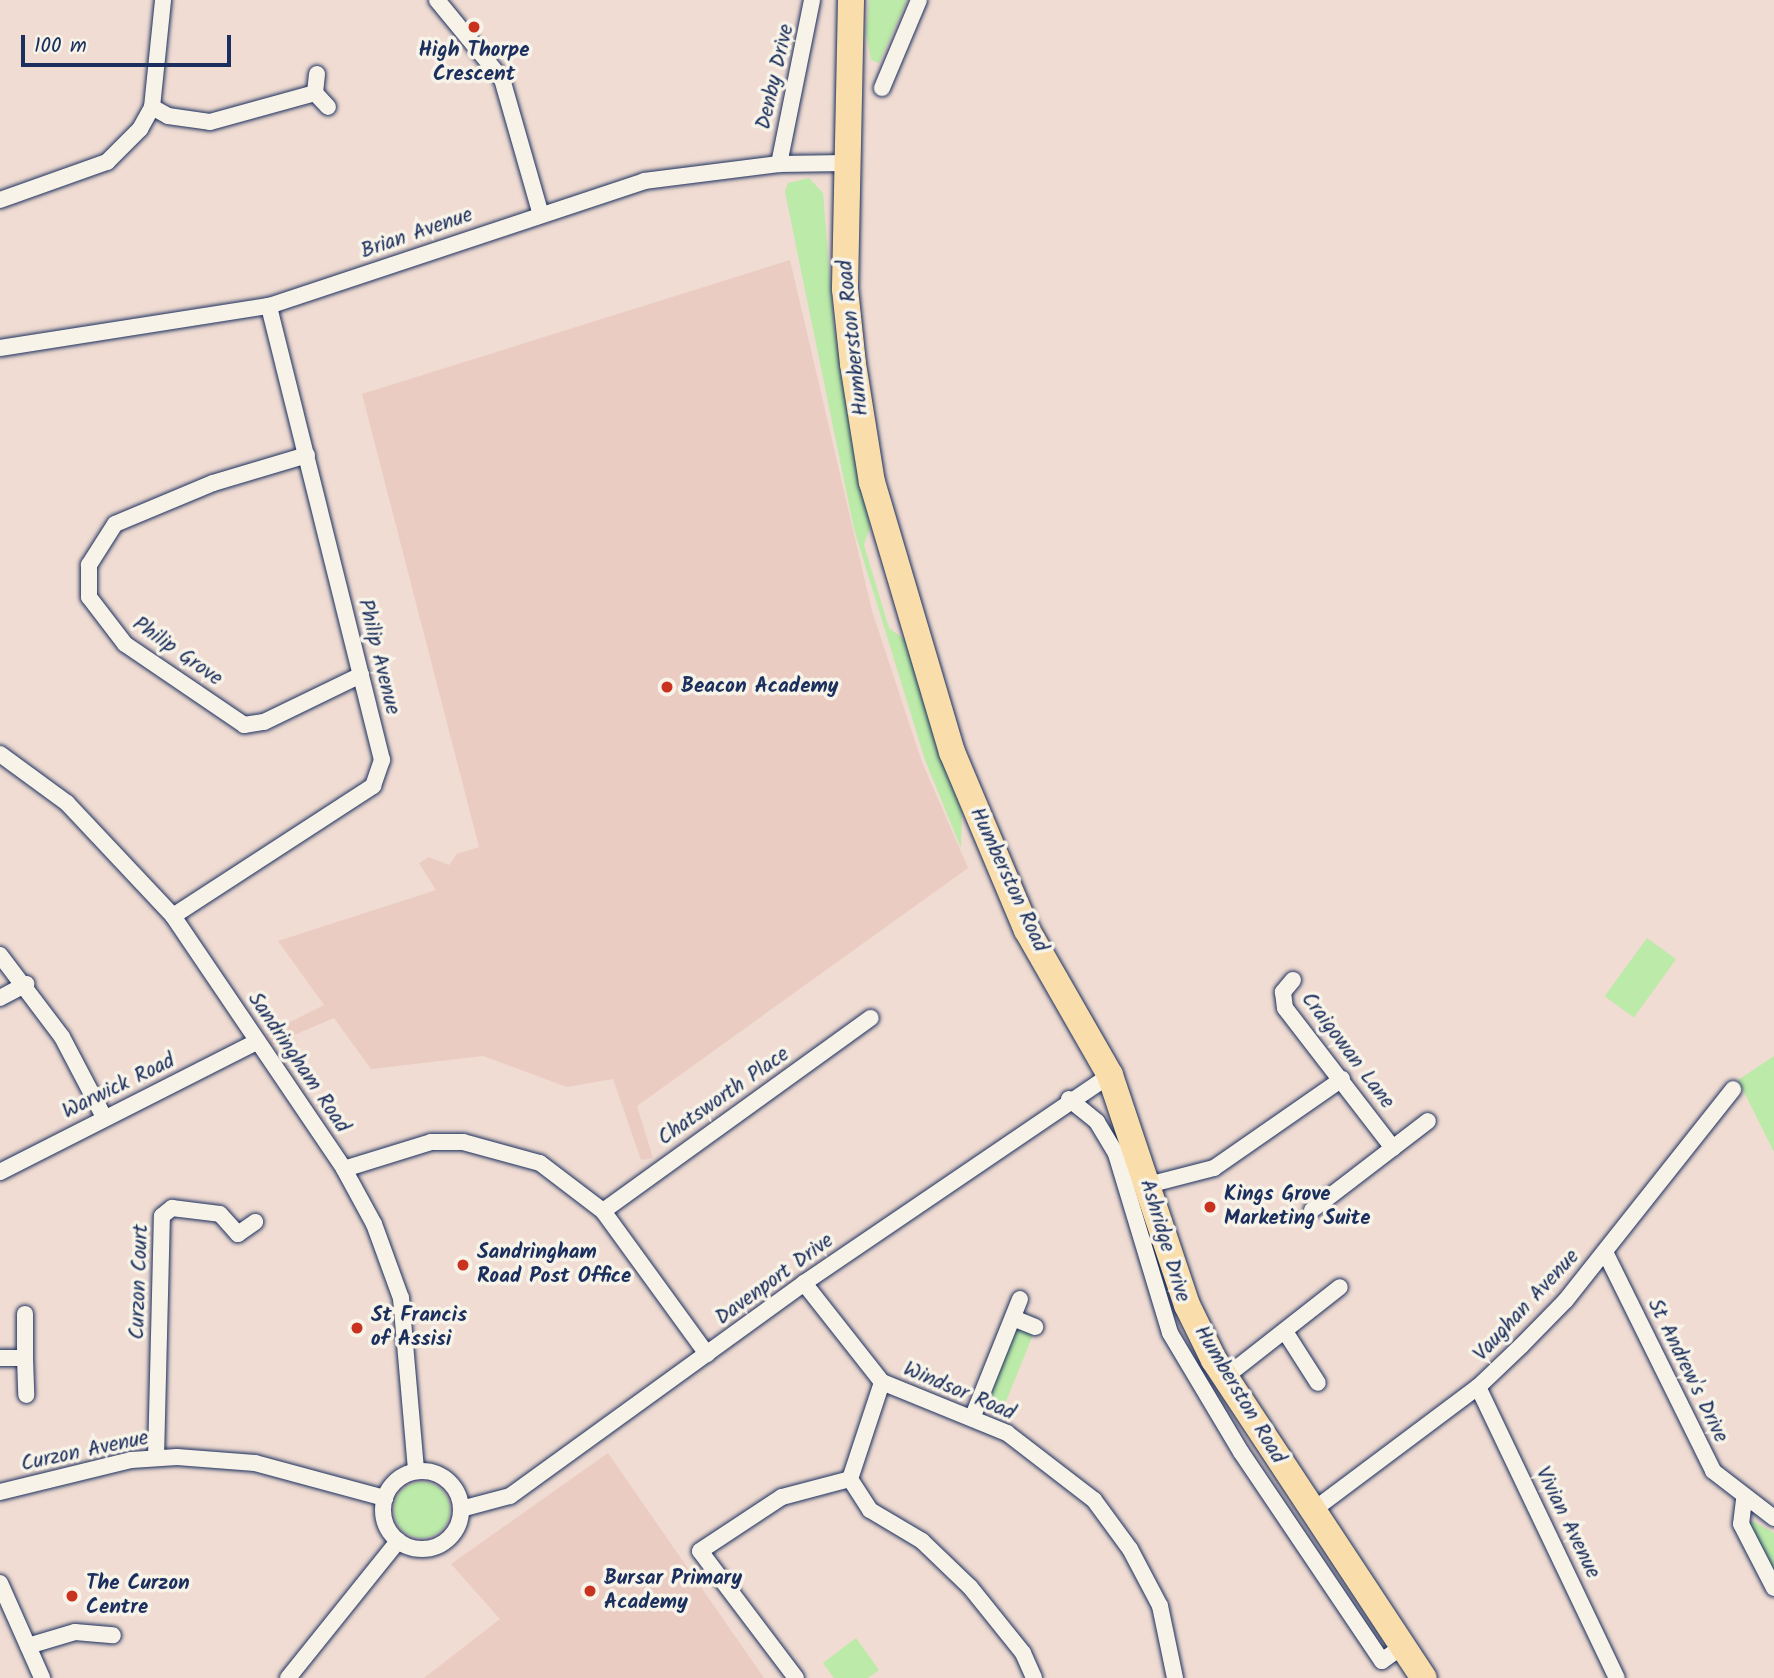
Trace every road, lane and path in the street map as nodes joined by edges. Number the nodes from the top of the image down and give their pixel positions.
1 (163, 0) edge
2 (438, 0) edge
3 (811, 0) edge
4 (851, 0) edge
5 (919, 0) edge
6 (317, 74) dead end
7 (882, 88) dead end
8 (315, 93) junction
9 (152, 107) junction
10 (328, 107) dead end
11 (779, 163) junction
12 (846, 163) junction
13 (0, 200) edge
14 (541, 215) junction
15 (269, 306) junction
16 (0, 348) edge
17 (307, 455) junction
18 (361, 676) junction
19 (0, 754) edge
20 (173, 916) junction
21 (0, 955) edge
22 (1293, 980) dead end
23 (26, 984) junction
24 (0, 998) edge
25 (871, 1018) dead end
26 (258, 1041) junction
27 (1110, 1075) junction
28 (1342, 1079) junction
29 (1733, 1088) dead end
30 (1069, 1099) junction
31 (104, 1117) junction
32 (1428, 1121) dead end
33 (1393, 1148) junction
34 (344, 1169) junction
35 (0, 1172) edge
36 (1148, 1185) junction
37 (1312, 1210) dead end
38 (603, 1211) junction
39 (255, 1222) dead end
40 (1605, 1252) junction
41 (804, 1283) junction
42 (1340, 1287) dead end
43 (1020, 1299) dead end
44 (25, 1314) dead end
45 (1013, 1318) junction
46 (1035, 1327) dead end
47 (1286, 1333) junction
48 (707, 1354) junction
49 (0, 1358) edge
50 (25, 1358) junction
51 (1224, 1378) junction
52 (882, 1382) junction
53 (1318, 1383) dead end
54 (1478, 1387) junction
55 (26, 1395) dead end
56 (973, 1416) junction
57 (156, 1458) junction
58 (416, 1471) junction
59 (850, 1479) junction
60 (0, 1492) edge
61 (385, 1498) junction
62 (1744, 1500) junction
63 (461, 1509) junction
64 (1312, 1511) junction
65 (1774, 1518) edge
66 (398, 1541) junction
67 (0, 1583) edge
68 (1774, 1588) edge
69 (113, 1634) dead end
70 (28, 1646) junction
71 (1403, 1646) junction
72 (42, 1678) edge
73 (288, 1678) edge
74 (796, 1678) edge
75 (1034, 1678) edge
76 (1175, 1678) edge
77 (1424, 1678) edge
78 (1617, 1678) edge

1 - 9 street
2 - 14 street
3 - 11 street, Denby Drive
4 - 12 main road, Humberston Road
5 - 7 street
6 - 8 street
8 - 9 street
8 - 10 street
9 - 13 street
11 - 12 street, Brian Avenue
11 - 14 street, Brian Avenue
12 - 27 main road, Humberston Road
14 - 15 street, Brian Avenue
15 - 16 street, Brian Avenue
15 - 17 street, Philip Avenue
17 - 18 street, Philip Avenue
17 - 18 street, Philip Grove
18 - 20 street, Philip Avenue
19 - 20 street, Sandringham Road
20 - 26 street, Sandringham Road
21 - 23 street
22 - 28 street, Craigowan Lane
23 - 24 street
23 - 31 street
25 - 38 street, Chatsworth Place
26 - 31 street, Warwick Road
26 - 34 street, Sandringham Road
27 - 30 street, Davenport Drive
27 - 36 main road, Humberston Road
28 - 33 street, Craigowan Lane
28 - 36 street
29 - 40 street, Vaughan Avenue
30 - 41 street, Davenport Drive
30 - 71 street, Ashridge Drive
31 - 35 street, Warwick Road
32 - 33 street
33 - 37 street
34 - 38 street
34 - 58 street, Sandringham Road
36 - 51 main road, Humberston Road
38 - 48 street
39 - 57 street, Curzon Court
40 - 54 street, Vaughan Avenue
40 - 62 street, St Andrew's Drive
41 - 48 street, Davenport Drive
41 - 52 street, Windsor Road
42 - 47 street
43 - 45 street
44 - 50 street
45 - 46 street
45 - 56 street
47 - 51 street
47 - 53 street
48 - 63 street, Davenport Drive
49 - 50 street
50 - 55 street
51 - 64 main road, Humberston Road
52 - 56 street, Windsor Road
52 - 59 street
54 - 64 street, Vaughan Avenue
54 - 78 street, Vivian Avenue
56 - 76 street, Windsor Road
57 - 60 street, Curzon Avenue
57 - 61 street, Curzon Avenue
58 - 61 street
58 - 63 street
59 - 74 street
59 - 75 street
61 - 66 street
62 - 65 street, St Andrew's Drive
62 - 68 street
63 - 66 street
64 - 71 main road, Humberston Road
66 - 73 street
67 - 70 street
69 - 70 street
70 - 72 street
71 - 77 main road, Humberston Road

